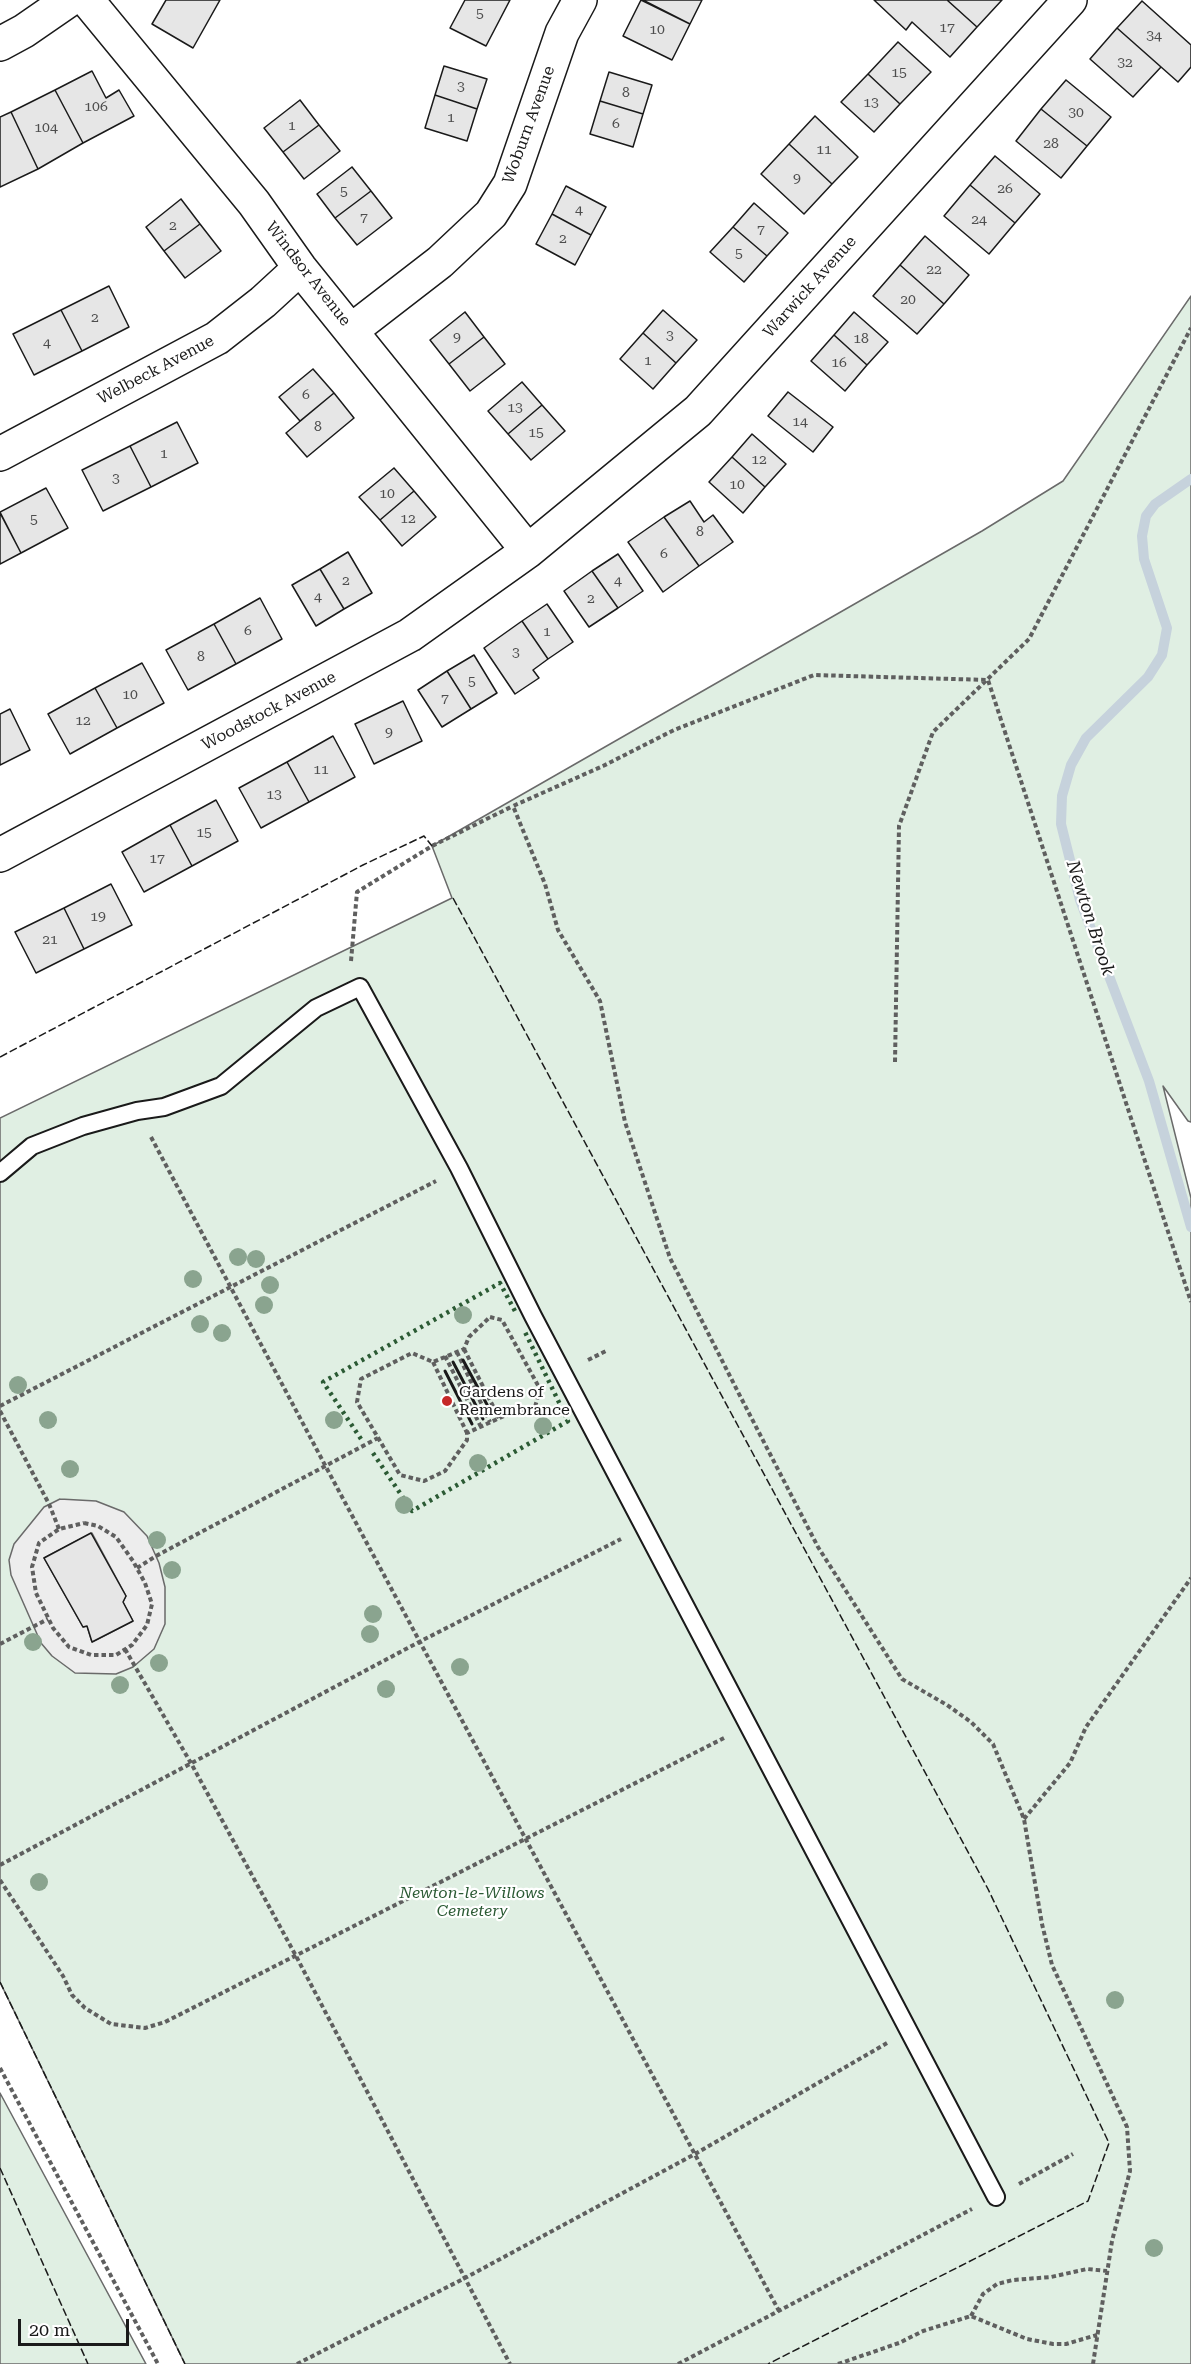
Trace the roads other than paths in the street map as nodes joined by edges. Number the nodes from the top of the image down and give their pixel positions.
1 (69, 0) edge
2 (87, 0) edge
3 (580, 0) edge
4 (1070, 0) edge
5 (0, 44) edge
6 (300, 268) junction
7 (352, 330) junction
8 (0, 454) edge
9 (528, 550) junction
10 (0, 855) edge
11 (0, 1173) edge
12 (996, 2197) road end

1 - 5 street
2 - 6 street, Windsor Avenue
3 - 7 street, Woburn Avenue
4 - 9 street, Warwick Avenue
6 - 7 street, Windsor Avenue
6 - 8 street, Welbeck Avenue
7 - 9 street, Windsor Avenue
9 - 10 street, Woodstock Avenue
11 - 12 lane

